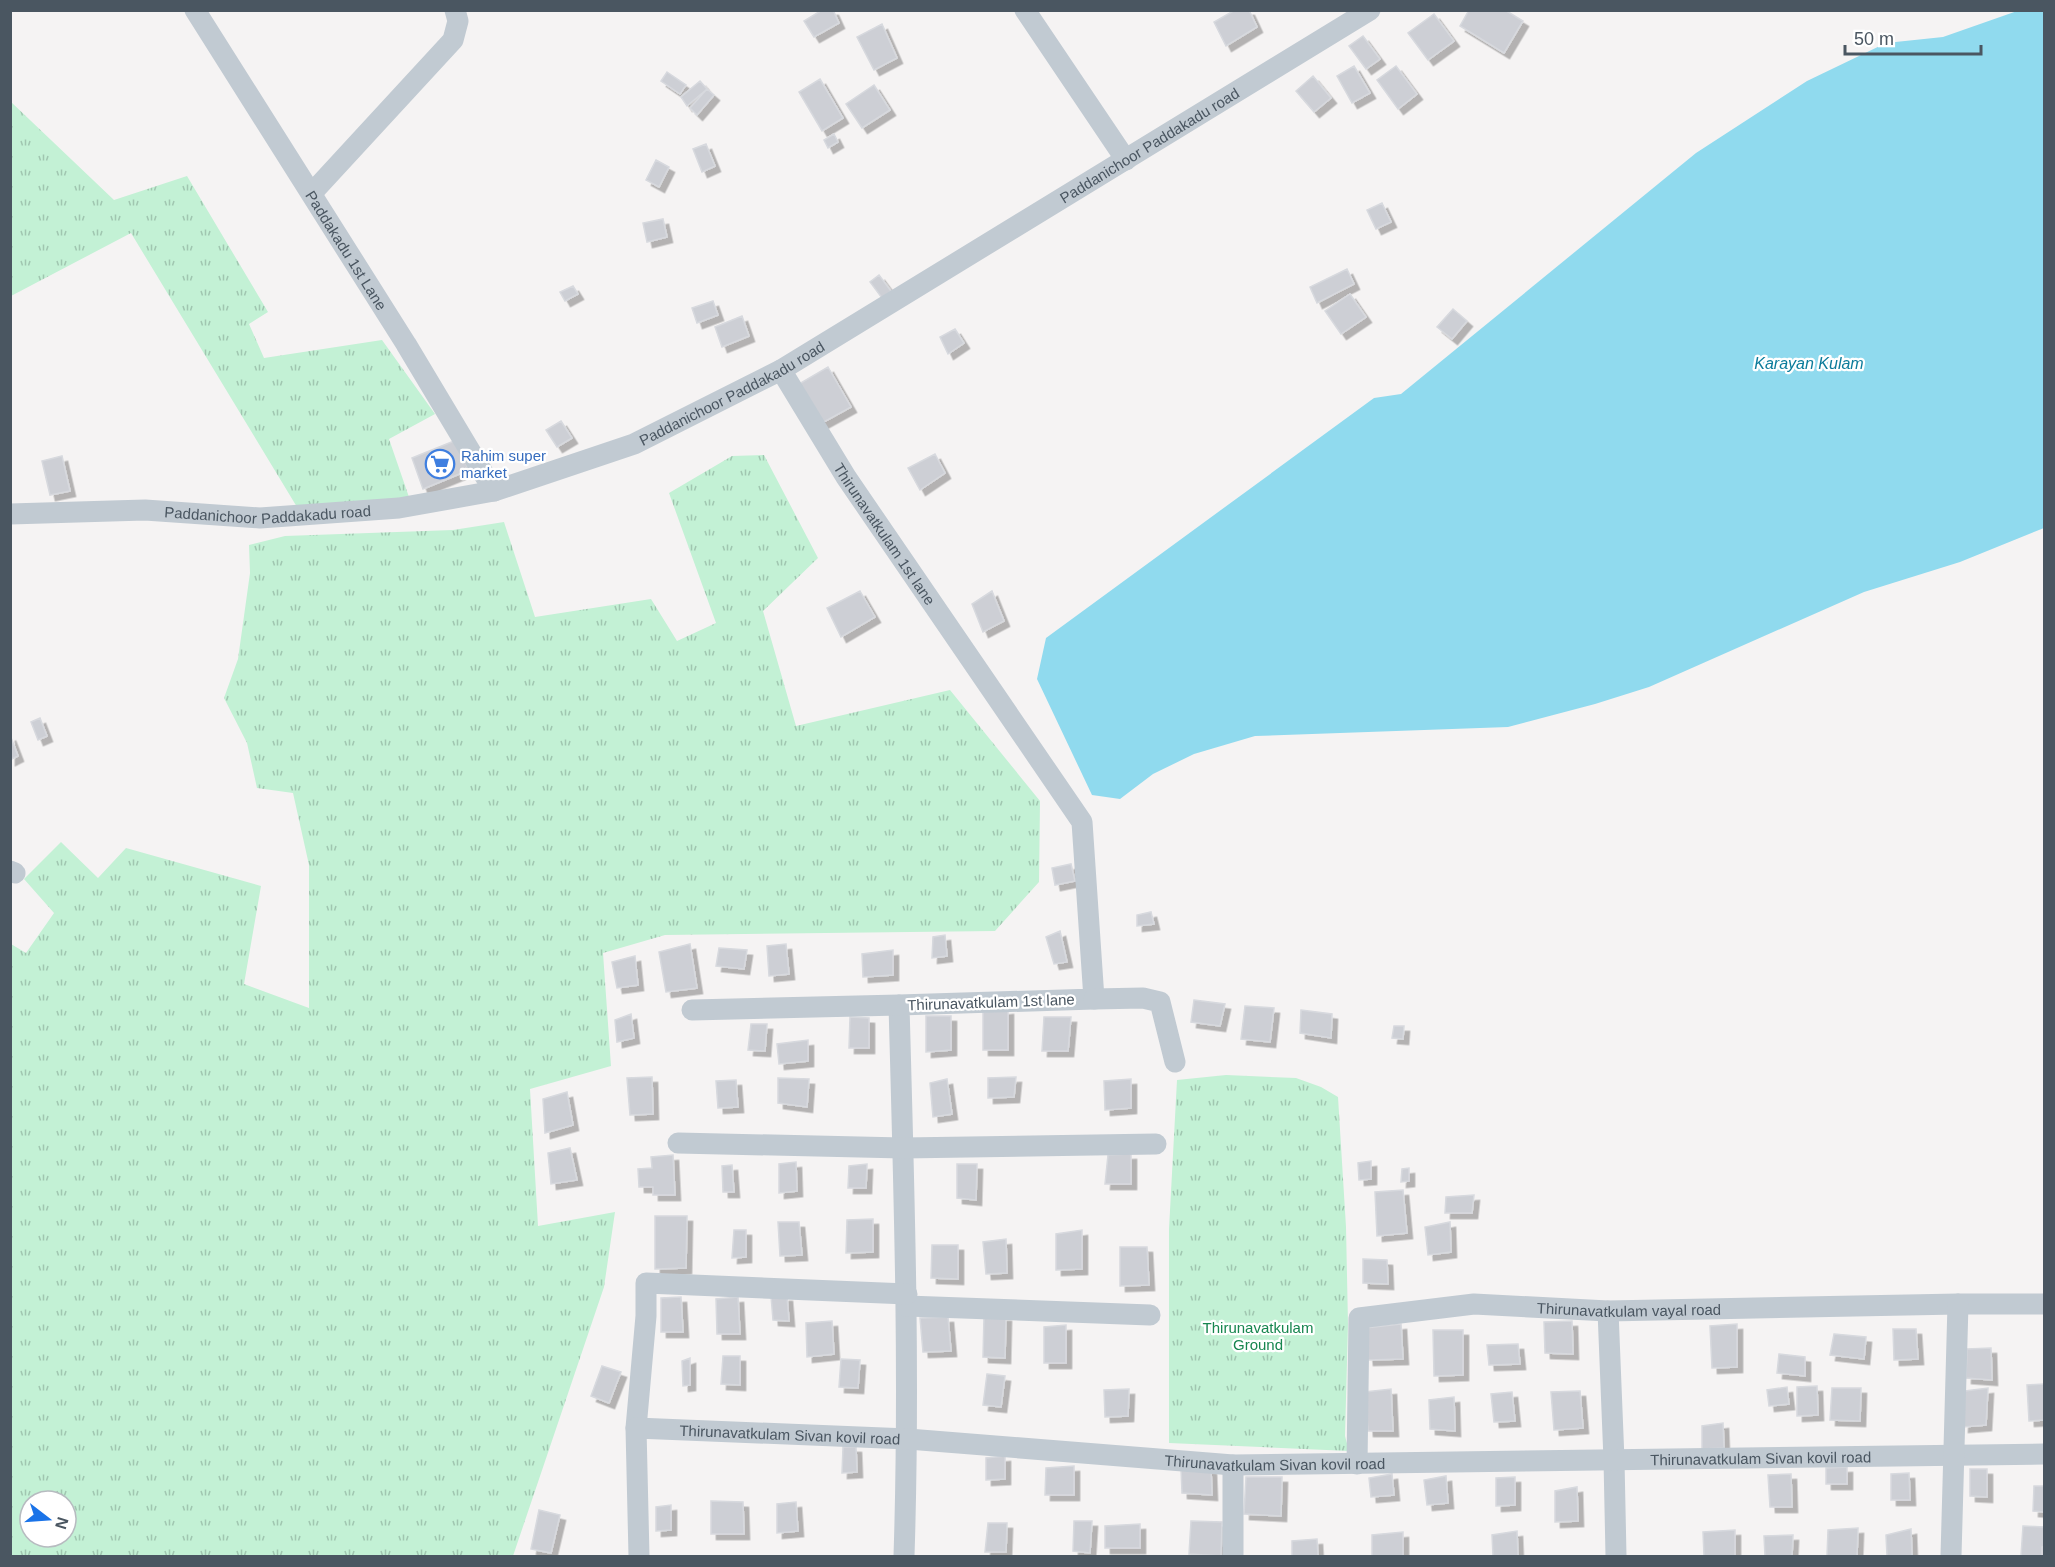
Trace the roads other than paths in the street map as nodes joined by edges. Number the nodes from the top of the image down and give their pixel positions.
1 (195, 10) edge
2 (455, 10) edge
3 (1025, 10) edge
4 (1370, 10) edge
5 (1126, 160) junction
6 (312, 193) junction
7 (781, 370) junction
8 (494, 491) junction
9 (10, 514) edge
10 (1094, 999) junction
11 (899, 1005) junction
12 (692, 1010) dead end
13 (1175, 1062) dead end
14 (678, 1143) dead end
15 (1156, 1144) dead end
16 (903, 1148) junction
17 (907, 1300) junction
18 (1958, 1304) junction
19 (2044, 1304) edge
20 (1608, 1311) junction
21 (1150, 1315) dead end
22 (636, 1428) junction
23 (908, 1438) junction
24 (2044, 1454) edge
25 (1954, 1455) junction
26 (1614, 1460) junction
27 (1357, 1464) junction
28 (1233, 1465) junction
29 (639, 1557) edge
30 (904, 1557) edge
31 (1233, 1557) edge
32 (1616, 1557) edge
33 (1951, 1557) edge

1 - 6 street, Paddakadu 1st Lane
2 - 6 street
3 - 5 street
4 - 5 street, Paddanichoor Paddakadu road
5 - 7 street, Paddanichoor Paddakadu road
6 - 8 street, Paddakadu 1st Lane
7 - 8 street, Paddanichoor Paddakadu road
7 - 10 street, Thirunavatkulam 1st lane
8 - 9 street, Paddanichoor Paddakadu road
10 - 11 street, Thirunavatkulam 1st lane
10 - 13 street
11 - 12 street
11 - 16 street, Thirunavatkulam 1st lane
14 - 16 street
15 - 16 street
16 - 17 street, Thirunavatkulam 1st lane
17 - 21 street
17 - 22 street
17 - 23 street, Thirunavatkulam 1st lane
18 - 19 street, Thirunavatkulam vayal road
18 - 20 street, Thirunavatkulam vayal road
18 - 25 street
20 - 26 street
20 - 27 street, Thirunavatkulam vayal road
22 - 23 street, Thirunavatkulam Sivan kovil road
22 - 29 street
23 - 28 street, Thirunavatkulam Sivan kovil road
23 - 30 street, Thirunavatkulam 1st lane
24 - 25 street, Thirunavatkulam Sivan kovil road
25 - 26 street, Thirunavatkulam Sivan kovil road
25 - 33 street
26 - 27 street, Thirunavatkulam Sivan kovil road
26 - 32 street
27 - 28 street, Thirunavatkulam Sivan kovil road
28 - 31 street

